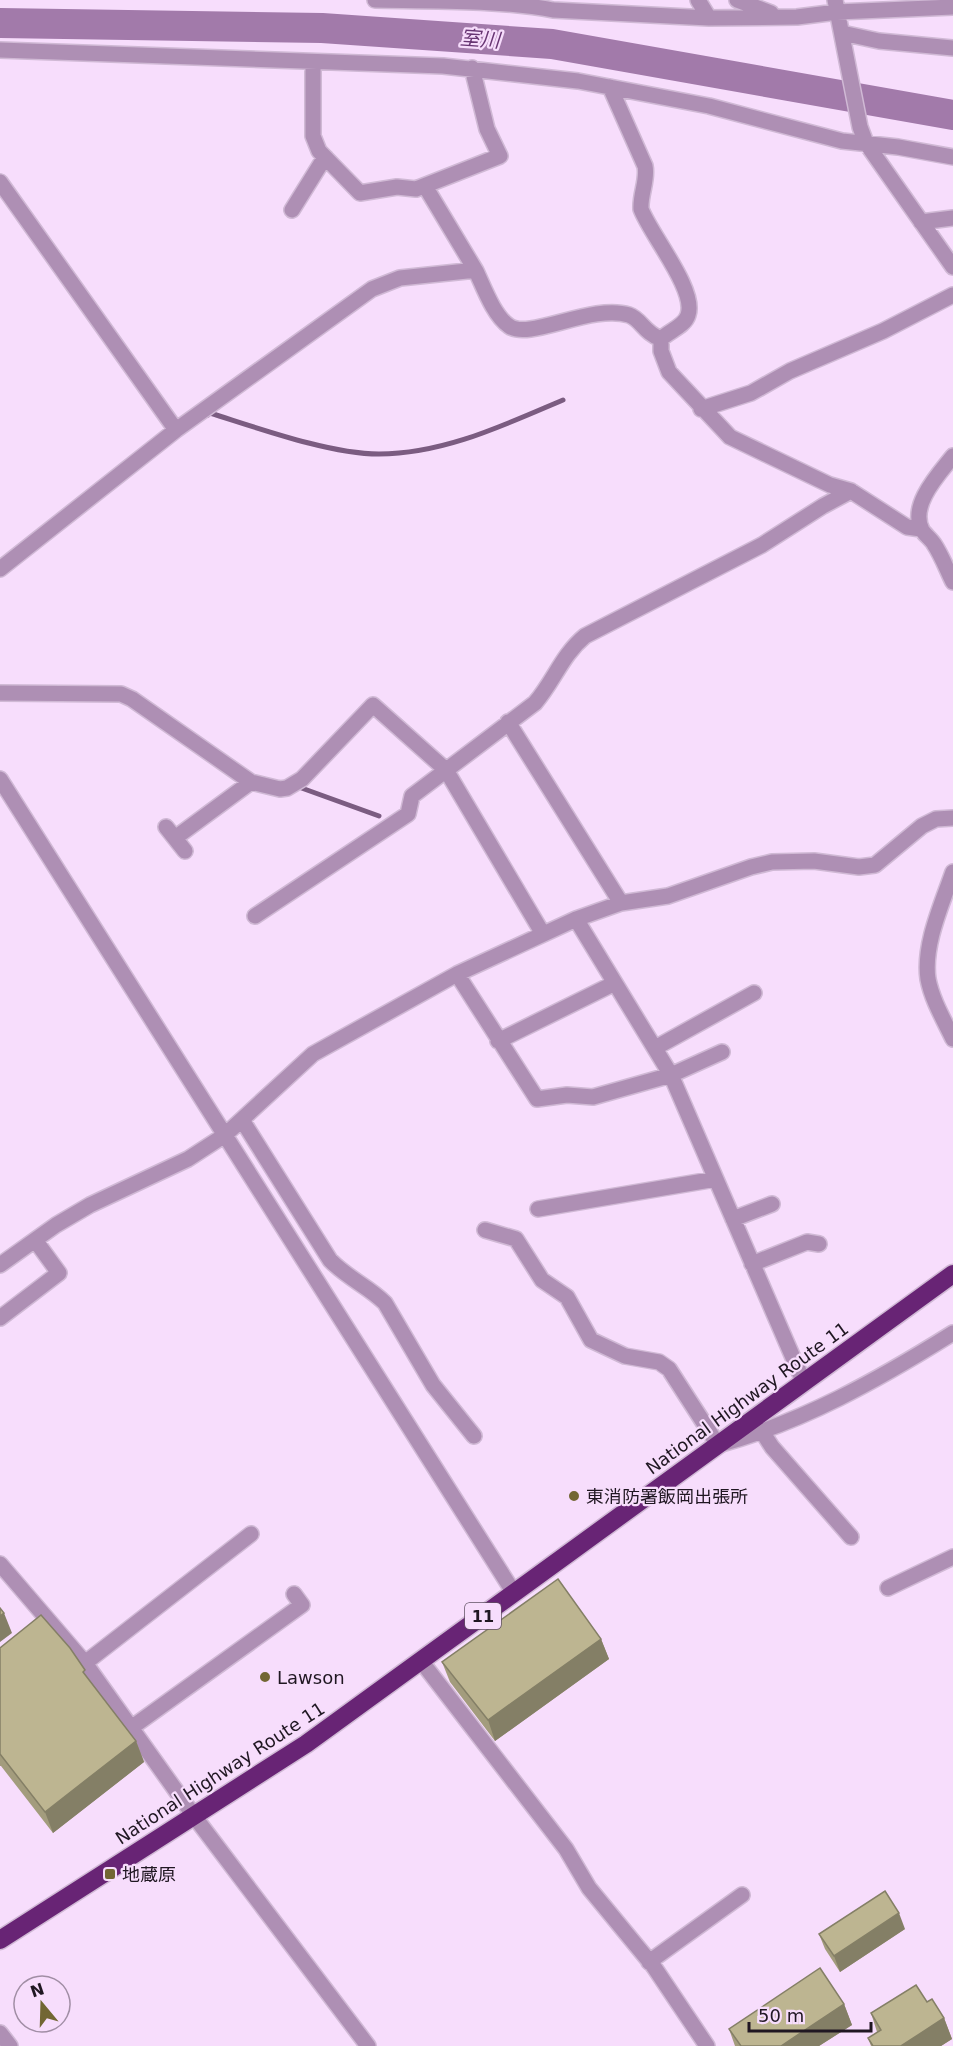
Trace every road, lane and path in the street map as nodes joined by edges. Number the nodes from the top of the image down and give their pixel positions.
1 (375, 0) edge
2 (422, 0) edge
3 (698, 0) edge
4 (737, 0) edge
5 (560, 5) edge
6 (836, 6) edge
7 (953, 6) edge
8 (779, 16) junction
9 (709, 18) junction
10 (842, 36) junction
11 (953, 48) edge
12 (0, 50) edge
13 (313, 62) junction
14 (471, 68) junction
15 (610, 87) junction
16 (866, 142) junction
17 (325, 157) junction
18 (953, 157) edge
19 (0, 182) edge
20 (425, 186) junction
21 (292, 210) dead end
22 (953, 218) edge
23 (921, 222) junction
24 (953, 267) edge
25 (476, 271) junction
26 (953, 295) edge
27 (661, 339) junction
28 (701, 409) junction
29 (176, 430) junction
30 (953, 456) edge
31 (851, 491) junction
32 (921, 528) junction
33 (0, 570) edge
34 (953, 582) edge
35 (0, 693) edge
36 (508, 722) junction
37 (446, 770) junction
38 (0, 779) edge
39 (251, 782) junction
40 (953, 818) edge
41 (175, 839) dead end
42 (953, 872) edge
43 (621, 903) junction
44 (255, 916) dead end
45 (576, 919) junction
46 (543, 934) junction
47 (458, 974) junction
48 (615, 983) junction
49 (754, 993) dead end
50 (953, 1039) edge
51 (498, 1041) junction
52 (655, 1048) junction
53 (722, 1052) dead end
54 (671, 1075) junction
55 (242, 1120) junction
56 (225, 1135) junction
57 (716, 1179) junction
58 (772, 1203) dead end
59 (538, 1209) dead end
60 (733, 1219) junction
61 (485, 1230) dead end
62 (35, 1240) junction
63 (819, 1244) dead end
64 (752, 1264) junction
65 (0, 1265) edge
66 (953, 1274) edge
67 (0, 1318) edge
68 (953, 1334) edge
69 (804, 1383) junction
70 (763, 1433) junction
71 (474, 1436) dead end
72 (718, 1445) junction
73 (251, 1534) dead end
74 (851, 1537) dead end
75 (953, 1557) edge
76 (0, 1564) edge
77 (888, 1588) dead end
78 (514, 1593) junction
79 (294, 1594) dead end
80 (421, 1661) junction
81 (85, 1663) junction
82 (131, 1728) junction
83 (194, 1816) junction
84 (742, 1895) dead end
85 (0, 1940) edge
86 (649, 1962) junction
87 (0, 2033) edge
88 (10, 2046) edge
89 (368, 2046) edge
90 (707, 2046) edge

1 - 2 street
2 - 5 street
3 - 9 street
4 - 8 street
5 - 9 street
6 - 7 street
6 - 8 street
6 - 10 street
8 - 9 street
10 - 11 street
10 - 16 street
12 - 13 street
13 - 14 street
13 - 17 street
14 - 15 street
14 - 20 street
15 - 16 street
15 - 27 street
16 - 18 street
16 - 23 street
17 - 20 street
17 - 21 street
19 - 29 street
20 - 25 street
22 - 23 street
23 - 24 street
25 - 27 street
25 - 29 street
26 - 28 street
27 - 28 street
28 - 31 street
29 - 33 street
30 - 32 street
31 - 32 street
31 - 36 street
32 - 34 street
35 - 39 street
36 - 37 street
36 - 43 street
37 - 39 street
37 - 44 street
37 - 46 street
38 - 56 street
39 - 41 street
40 - 43 street
42 - 50 street
43 - 45 street
45 - 46 street
45 - 48 street
46 - 47 street
47 - 51 street
47 - 55 street
48 - 51 street
48 - 52 street
49 - 52 street
51 - 54 street
52 - 54 street
53 - 54 street
54 - 57 street
55 - 56 street
55 - 71 street
56 - 62 street
56 - 78 street
57 - 59 street
57 - 60 street
58 - 60 street
60 - 64 street
61 - 72 street
62 - 65 street
62 - 67 street
63 - 64 street
64 - 69 street
66 - 69 highway, National Highway Route 11 / 11
68 - 70 street
69 - 72 highway, National Highway Route 11 / 11
70 - 72 street
70 - 74 street
72 - 78 highway, National Highway Route 11 / 11
73 - 81 street
75 - 77 street
76 - 81 street
78 - 80 highway, National Highway Route 11 / 11
79 - 82 street
80 - 83 highway, National Highway Route 11 / 11
80 - 86 street
81 - 82 street
82 - 83 street
83 - 85 highway, National Highway Route 11 / 11
83 - 89 street
84 - 86 street
86 - 90 street
87 - 88 street

